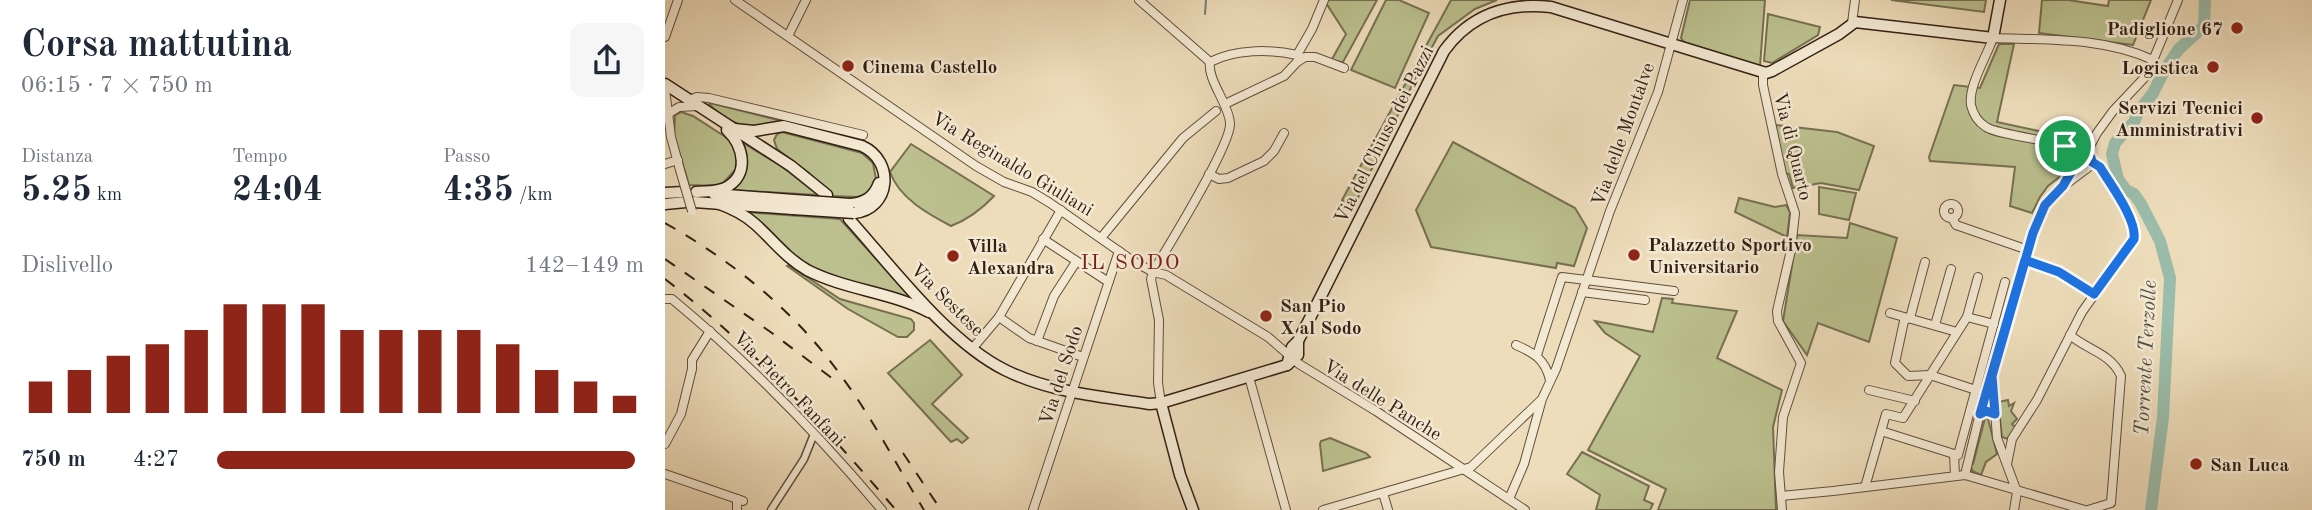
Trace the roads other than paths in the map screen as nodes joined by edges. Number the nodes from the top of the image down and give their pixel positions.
1 (678, 0) edge
2 (735, 0) edge
3 (806, 0) edge
4 (1139, 0) edge
5 (1324, 0) edge
6 (1683, 0) edge
7 (1855, 0) edge
8 (2000, 0) edge
9 (2178, 0) edge
10 (669, 12) edge
11 (1852, 23) junction
12 (788, 36) junction
13 (665, 37) edge
14 (1993, 38) junction
15 (1671, 44) junction
16 (2153, 60) junction
17 (1210, 62) junction
18 (1343, 68) dead end
19 (1763, 72) junction
20 (665, 84) edge
21 (665, 89) edge
22 (1225, 104) junction
23 (698, 106) junction
24 (1216, 111) dead end
25 (668, 114) junction
26 (734, 129) junction
27 (795, 129) junction
28 (1284, 133) dead end
29 (863, 135) dead end
30 (2065, 146) junction
31 (2085, 152) junction
32 (678, 160) junction
33 (783, 160) junction
34 (2074, 162) junction
35 (665, 164) edge
36 (2089, 166) junction
37 (1209, 174) junction
38 (2063, 186) junction
39 (665, 193) edge
40 (827, 195) dead end
41 (690, 199) junction
42 (1961, 199) dead end
43 (665, 204) edge
44 (717, 204) junction
45 (794, 204) junction
46 (1061, 210) junction
47 (851, 212) junction
48 (1101, 237) junction
49 (1043, 239) junction
50 (2028, 250) junction
51 (1119, 251) junction
52 (2025, 260) junction
53 (1076, 262) junction
54 (1925, 262) dead end
55 (1951, 269) dead end
56 (1153, 272) junction
57 (1978, 277) dead end
58 (1587, 279) junction
59 (1107, 281) junction
60 (2005, 282) dead end
61 (1674, 291) dead end
62 (1582, 292) junction
63 (2094, 294) junction
64 (666, 299) edge
65 (1645, 300) dead end
66 (1890, 313) dead end
67 (938, 317) junction
68 (999, 317) junction
69 (1967, 317) junction
70 (1909, 318) junction
71 (1994, 324) junction
72 (1935, 325) junction
73 (710, 331) junction
74 (1957, 332) junction
75 (2070, 335) junction
76 (1037, 341) junction
77 (1516, 345) dead end
78 (972, 349) junction
79 (1537, 355) junction
80 (1083, 357) junction
81 (1291, 360) junction
82 (1930, 375) junction
83 (1992, 376) junction
84 (1249, 377) junction
85 (1550, 380) junction
86 (1869, 390) dead end
87 (1976, 390) junction
88 (1071, 391) junction
89 (1542, 399) junction
90 (1915, 401) junction
91 (1161, 403) junction
92 (1980, 414) junction
93 (1995, 414) junction
94 (1903, 418) junction
95 (1881, 431) junction
96 (814, 434) junction
97 (1899, 436) junction
98 (665, 444) edge
99 (1954, 454) junction
100 (2007, 465) junction
101 (1464, 470) junction
102 (665, 474) edge
103 (1965, 475) junction
104 (1955, 476) junction
105 (1994, 482) junction
106 (1865, 487) junction
107 (2017, 490) junction
108 (1383, 493) junction
109 (1781, 496) junction
110 (1509, 499) junction
111 (737, 510) edge
112 (771, 510) edge
113 (882, 510) edge
114 (1033, 510) edge
115 (1194, 510) edge
116 (1286, 510) edge
117 (1323, 510) edge
118 (1388, 510) edge
119 (1525, 510) edge
120 (1782, 510) edge
121 (2014, 510) edge
122 (2086, 510) edge

1 - 10 street
2 - 12 street, Via Reginaldo Giuliani
3 - 12 street
4 - 17 street
5 - 17 street
6 - 15 street, Via delle Montalve
7 - 11 street
8 - 14 main road
9 - 16 street
10 - 13 street
11 - 14 main road
11 - 19 main road
12 - 46 street, Via Reginaldo Giuliani
14 - 16 street
14 - 30 street
15 - 19 main road, Via del Chiuso dei Pazzi
15 - 58 street, Via delle Montalve
15 - 81 main road, Via del Chiuso dei Pazzi
16 - 31 street
17 - 22 street
18 - 22 street
19 - 109 street, Via di Quarto
20 - 23 main road
21 - 25 street
22 - 37 street
23 - 25 street
23 - 26 main road
23 - 29 street
23 - 41 main road
24 - 48 street
25 - 32 street
26 - 27 main road
26 - 33 main road
27 - 33 main road
27 - 47 main road
28 - 37 street
30 - 31 street
30 - 34 street
31 - 34 street
31 - 36 street
32 - 35 street
32 - 41 street, bridge
33 - 40 main road
34 - 36 street
34 - 38 street
36 - 38 street
36 - 63 street
37 - 56 street
38 - 50 street
39 - 41 main road
41 - 43 main road
41 - 44 main road
41 - 45 main road
42 - 50 street
44 - 45 main road
44 - 67 main road
45 - 47 main road, bridge
46 - 48 street, Via Reginaldo Giuliani
46 - 49 street
47 - 67 main road, Via Sestese
48 - 51 street, Via Reginaldo Giuliani
49 - 53 street
49 - 68 street
50 - 52 street
51 - 56 street, Via Reginaldo Giuliani
51 - 59 street, Via del Sodo
52 - 63 street
52 - 83 street
53 - 59 street
53 - 76 street
54 - 70 street
55 - 72 street
56 - 81 street, Via delle Panche
56 - 91 street
57 - 69 street
58 - 61 street
58 - 62 street, Via delle Montalve
58 - 79 street
59 - 80 street, Via del Sodo
60 - 71 street
62 - 65 street
62 - 85 street, Via delle Montalve
63 - 75 street
64 - 73 street, Via Pietro Fanfani
66 - 70 street
67 - 78 main road, Via Sestese
68 - 76 street
68 - 78 street
69 - 71 street
69 - 74 street
70 - 72 street
70 - 82 street
71 - 87 street
72 - 74 street
73 - 96 street, Via Pietro Fanfani
73 - 98 street
74 - 82 street
75 - 100 street
75 - 122 street
76 - 80 street
77 - 79 street
78 - 88 main road, Via Sestese
79 - 85 street
80 - 88 street, Via del Sodo
81 - 84 main road
81 - 101 street, Via delle Panche
82 - 87 street
82 - 90 street
83 - 92 street
83 - 93 street
84 - 91 main road
84 - 116 street
85 - 89 street, Via delle Montalve
86 - 90 street
87 - 99 street
88 - 91 main road, Via Sestese
88 - 114 street, Via del Sodo
89 - 101 street
89 - 110 street, Via delle Montalve
90 - 94 street
91 - 115 main road
92 - 93 street
92 - 103 street
93 - 100 street
94 - 95 street
94 - 97 street
95 - 97 street
95 - 106 street
96 - 112 street
96 - 113 street, Via Pietro Fanfani
97 - 99 street
99 - 104 street
100 - 105 street
100 - 107 street
101 - 108 street
101 - 110 street, Via delle Panche
102 - 111 street
103 - 104 street
103 - 105 street
104 - 106 street
105 - 107 street
106 - 109 street
107 - 121 street
107 - 122 street
108 - 117 street
108 - 118 street
109 - 120 street, Via di Quarto
110 - 119 street, Via delle Panche

